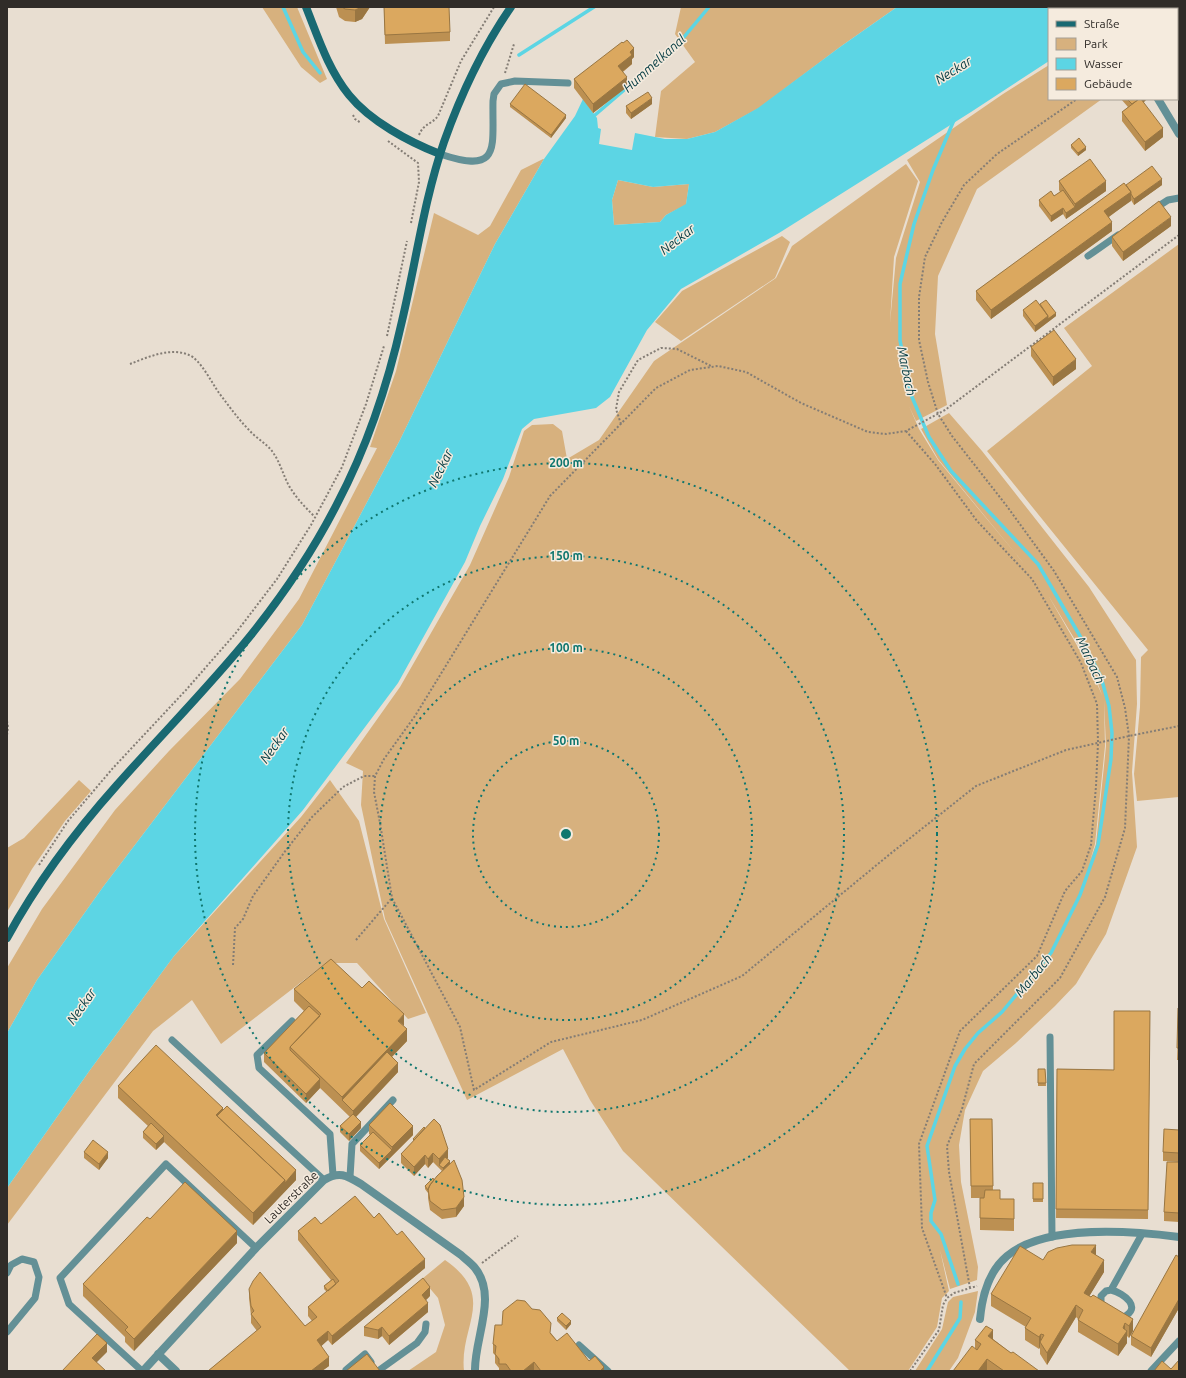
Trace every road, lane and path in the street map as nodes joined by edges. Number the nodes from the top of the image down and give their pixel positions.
1 (306, 7) edge
2 (494, 7) edge
3 (511, 7) edge
4 (514, 44) dead end
5 (568, 83) dead end
6 (501, 84) junction
7 (1076, 100) edge
8 (1159, 100) edge
9 (422, 127) dead end
10 (1179, 134) edge
11 (440, 154) junction
12 (410, 156) dead end
13 (1179, 198) edge
14 (1150, 213) edge
15 (411, 224) dead end
16 (1125, 230) edge
17 (1179, 235) edge
18 (408, 238) dead end
19 (1088, 256) dead end
20 (387, 336) dead end
21 (385, 343) dead end
22 (130, 364) dead end
23 (714, 367) junction
24 (938, 414) junction
25 (621, 424) junction
26 (906, 431) junction
27 (315, 518) junction
28 (325, 526) junction
29 (7, 722) edge
30 (1179, 726) edge
31 (7, 734) edge
32 (1129, 736) junction
33 (1098, 743) junction
34 (375, 776) junction
35 (35, 870) dead end
36 (392, 898) junction
37 (7, 938) edge
38 (356, 940) dead end
39 (233, 965) dead end
40 (292, 1021) edge
41 (1050, 1037) dead end
42 (172, 1040) dead end
43 (393, 1100) dead end
44 (332, 1175) junction
45 (350, 1178) junction
46 (324, 1180) junction
47 (1142, 1234) junction
48 (518, 1236) dead end
49 (1052, 1237) junction
50 (1179, 1237) edge
51 (256, 1248) junction
52 (475, 1268) junction
53 (7, 1273) edge
54 (988, 1284) junction
55 (970, 1288) junction
56 (1111, 1290) dead end
57 (947, 1298) junction
58 (980, 1319) dead end
59 (426, 1324) dead end
60 (7, 1332) edge
61 (1179, 1341) edge
62 (579, 1345) dead end
63 (158, 1354) junction
64 (346, 1370) edge
65 (142, 1371) edge
66 (176, 1371) edge
67 (379, 1371) edge
68 (475, 1371) edge
69 (608, 1371) edge
70 (910, 1371) edge
71 (1151, 1371) edge

1 - 11 street
2 - 9 path
3 - 11 street
4 - 6 path
5 - 6 lane
6 - 11 lane
7 - 24 path
8 - 10 street
11 - 28 street
12 - 15 path
13 - 14 lane
16 - 19 lane
17 - 24 path
18 - 20 path
21 - 27 path
22 - 27 path
23 - 25 path
23 - 25 path
23 - 26 path
24 - 26 path
24 - 32 path
25 - 34 path
26 - 33 path
27 - 28 path
27 - 35 path
28 - 37 street
29 - 31 path
30 - 32 path
32 - 33 path
32 - 55 path
33 - 36 path
33 - 57 path
34 - 36 path
34 - 39 path
36 - 38 path
40 - 44 lane
41 - 49 lane
42 - 46 lane
43 - 45 lane
44 - 45 street, Lauterstraße
44 - 46 street, Lauterstraße
45 - 52 street, Lauterstraße
46 - 51 street, Lauterstraße
47 - 49 street
47 - 50 street
47 - 56 lane
48 - 52 path
49 - 54 street
51 - 63 street, Lauterstraße
51 - 65 lane
52 - 68 street, Lauterstraße
53 - 60 lane
54 - 55 path
54 - 58 street
55 - 57 path
57 - 70 path
59 - 67 lane
61 - 71 lane
62 - 69 lane
63 - 65 street, Lauterstraße
63 - 66 street
64 - 67 lane

